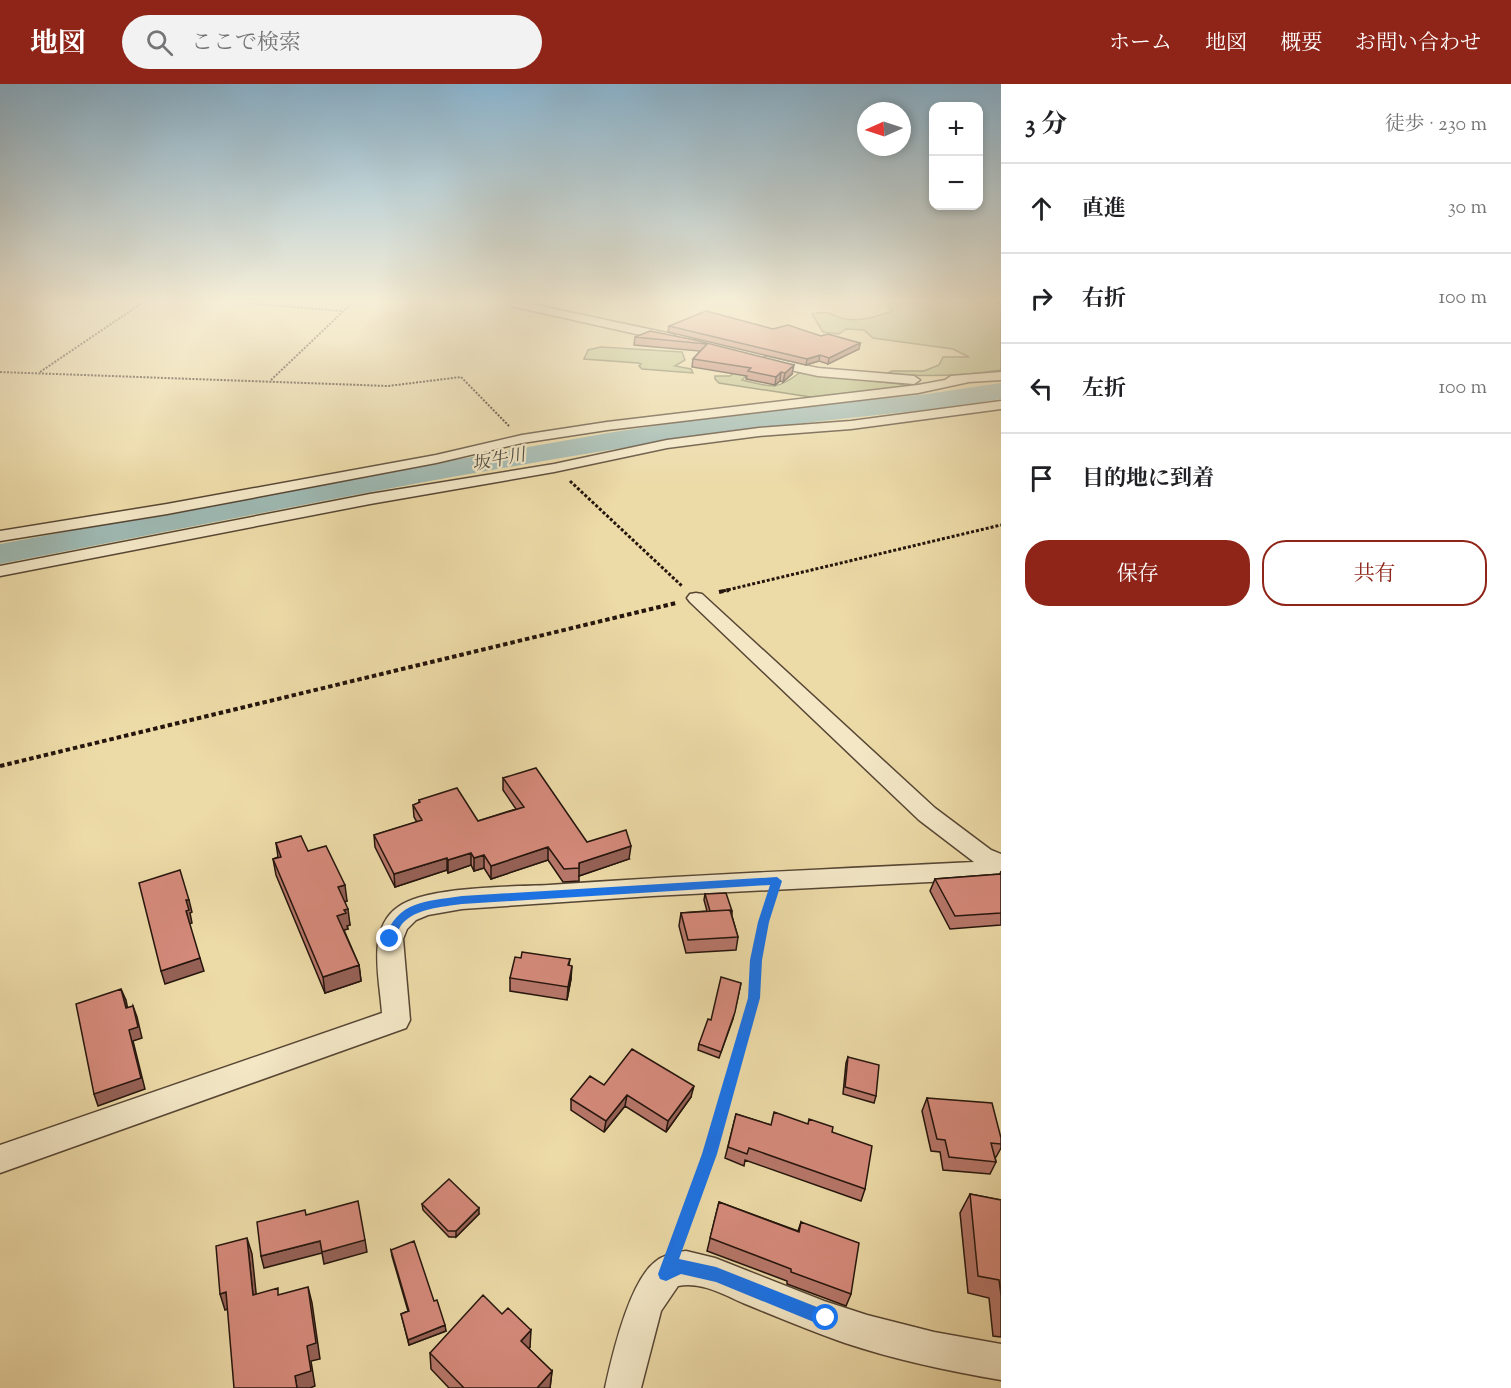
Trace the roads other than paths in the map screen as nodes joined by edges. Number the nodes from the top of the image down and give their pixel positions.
1 (782, 364) edge
2 (1001, 376) edge
3 (964, 380) junction
4 (1001, 405) edge
5 (538, 454) junction
6 (0, 536) edge
7 (0, 571) edge
8 (696, 598) road end
9 (1001, 865) edge
10 (0, 1159) edge
11 (1001, 1362) edge
12 (623, 1388) edge

1 - 3 street
2 - 3 street
3 - 5 street
4 - 5 street
5 - 6 street
5 - 7 street
8 - 9 street
9 - 10 street
11 - 12 street

